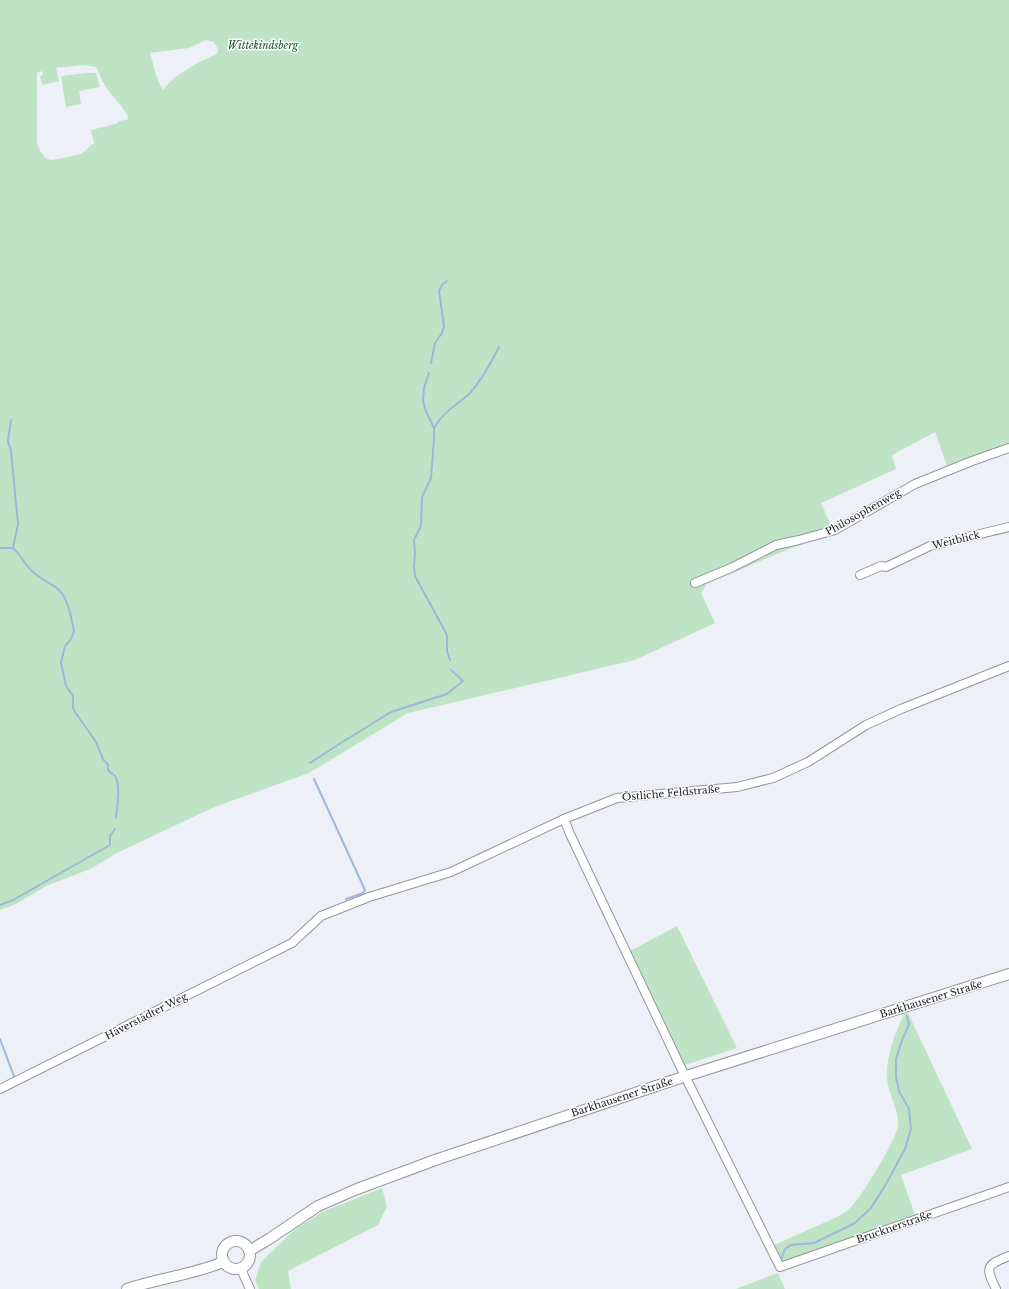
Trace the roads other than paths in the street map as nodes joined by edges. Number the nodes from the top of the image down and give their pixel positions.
1 (1009, 448) edge
2 (1009, 527) edge
3 (860, 575) dead end
4 (695, 583) dead end
5 (1009, 666) edge
6 (564, 819) junction
7 (292, 944) joint
8 (1009, 974) edge
9 (686, 1076) junction
10 (0, 1089) edge
11 (1009, 1187) edge
12 (249, 1251) junction
13 (1009, 1256) edge
14 (223, 1262) junction
15 (241, 1269) junction
16 (127, 1289) edge
17 (250, 1289) edge
18 (996, 1289) edge

1 - 4 street, Philosophenweg
2 - 3 street, Weitblick
5 - 6 street, Östliche Feldstraße
6 - 7 street, Östliche Feldstraße
6 - 9 street
7 - 10 street, Häverstädter Weg
8 - 9 main road, Barkhausener Straße
9 - 11 street, Brucknerstraße
9 - 12 main road, Barkhausener Straße
12 - 14 main road
12 - 15 main road
13 - 18 street
14 - 15 main road
14 - 16 main road
15 - 17 street

